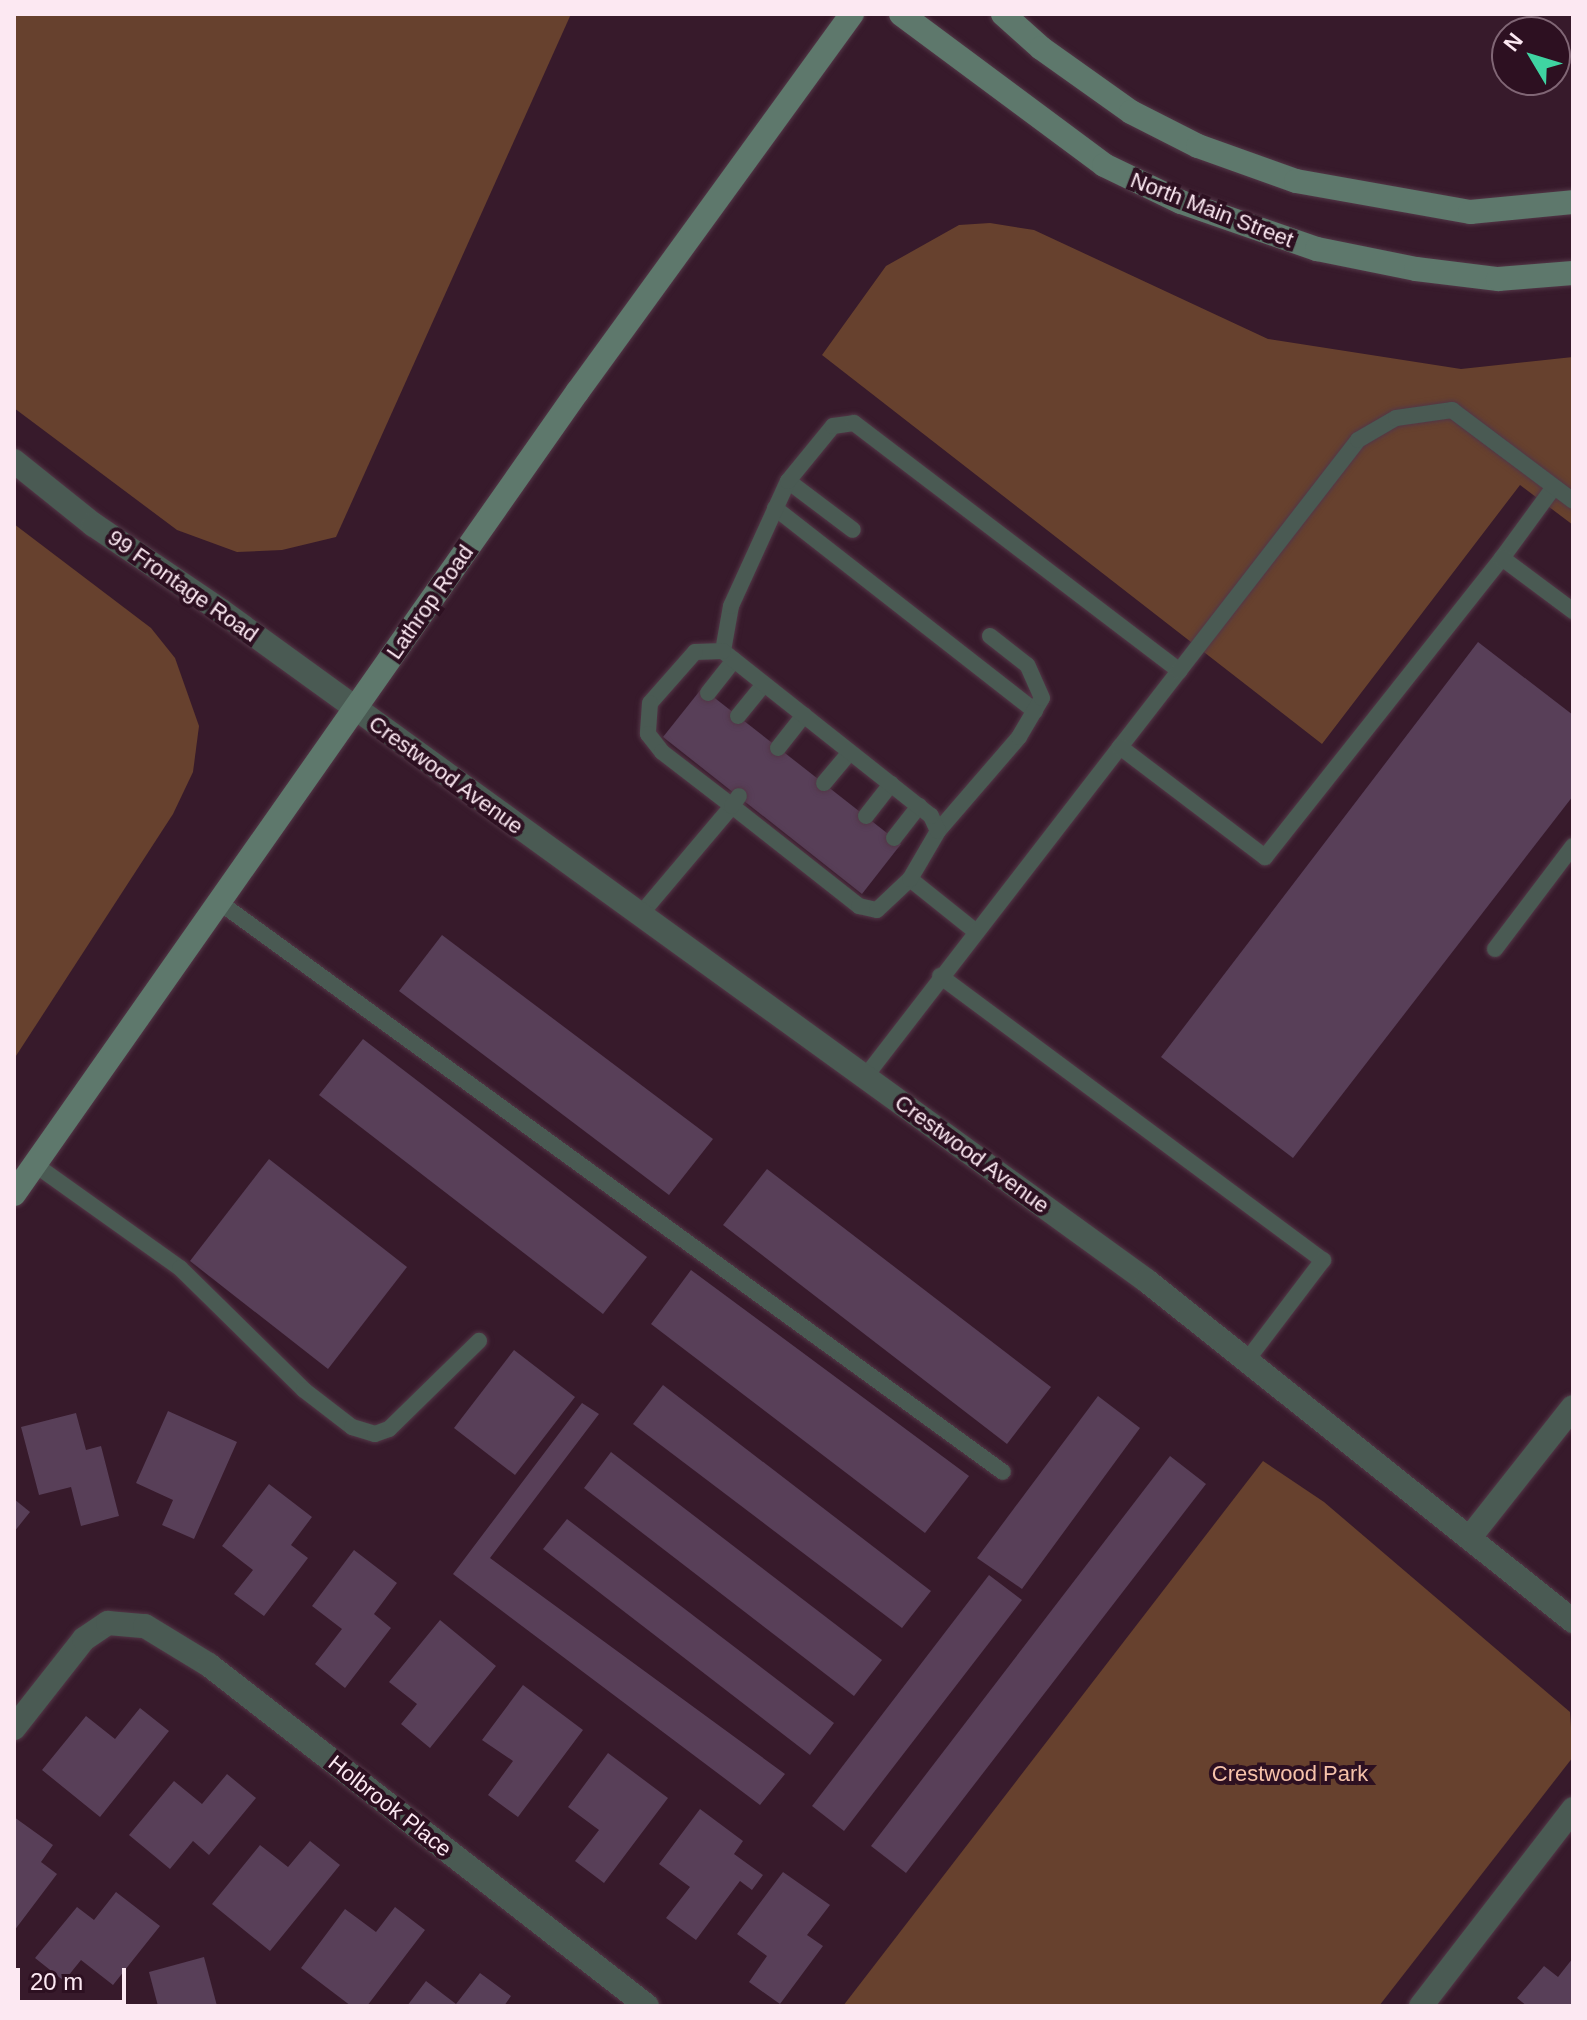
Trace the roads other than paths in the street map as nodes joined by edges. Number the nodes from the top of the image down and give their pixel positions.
1 (852, 14) edge
2 (901, 14) edge
3 (1003, 14) edge
4 (1573, 202) edge
5 (1573, 273) edge
6 (14, 461) edge
7 (788, 481) junction
8 (1554, 487) junction
9 (1573, 501) edge
10 (775, 508) junction
11 (853, 530) dead end
12 (1502, 558) junction
13 (1573, 611) edge
14 (990, 636) dead end
15 (728, 655) junction
16 (1179, 671) junction
17 (764, 684) junction
18 (708, 693) dead end
19 (354, 709) junction
20 (1035, 711) junction
21 (804, 715) junction
22 (738, 716) dead end
23 (1120, 747) junction
24 (778, 748) dead end
25 (850, 752) junction
26 (824, 783) dead end
27 (891, 784) junction
28 (735, 801) junction
29 (919, 806) junction
30 (866, 816) dead end
31 (938, 831) junction
32 (894, 838) dead end
33 (1573, 846) edge
34 (910, 879) junction
35 (219, 902) junction
36 (640, 915) junction
37 (974, 930) junction
38 (1495, 949) dead end
39 (940, 976) junction
40 (865, 1077) junction
41 (34, 1164) junction
42 (14, 1194) edge
43 (479, 1341) dead end
44 (1247, 1360) junction
45 (1573, 1407) edge
46 (1003, 1472) dead end
47 (1471, 1536) junction
48 (1573, 1621) edge
49 (14, 1728) edge
50 (1573, 1809) edge
51 (647, 2006) edge
52 (1421, 2006) edge

1 - 19 main road, Lathrop Road
2 - 5 main road, North Main Street
3 - 4 main road
6 - 19 street, 99 Frontage Road
7 - 10 lane
7 - 11 lane
7 - 16 lane
8 - 9 lane
8 - 12 lane
8 - 16 lane
10 - 15 lane
10 - 20 lane
12 - 13 lane
12 - 23 lane
14 - 20 lane
15 - 17 lane
15 - 18 lane
15 - 28 lane
16 - 23 lane
17 - 21 lane
17 - 22 lane
19 - 35 main road, Lathrop Road
19 - 36 street, Crestwood Avenue
20 - 31 lane
21 - 24 lane
21 - 25 lane
23 - 37 lane
25 - 26 lane
25 - 27 lane
27 - 29 lane
27 - 30 lane
28 - 34 lane
28 - 36 lane
29 - 31 lane
29 - 32 lane
31 - 34 lane
33 - 38 lane
34 - 37 lane
35 - 41 main road, Lathrop Road
35 - 46 lane
36 - 40 street, Crestwood Avenue
37 - 39 lane
39 - 40 lane
39 - 44 lane
40 - 44 street, Crestwood Avenue
41 - 42 main road, Lathrop Road
41 - 43 lane
44 - 47 street, Crestwood Avenue
45 - 47 street
47 - 48 street, Crestwood Avenue
49 - 51 street, Holbrook Place
50 - 52 street

